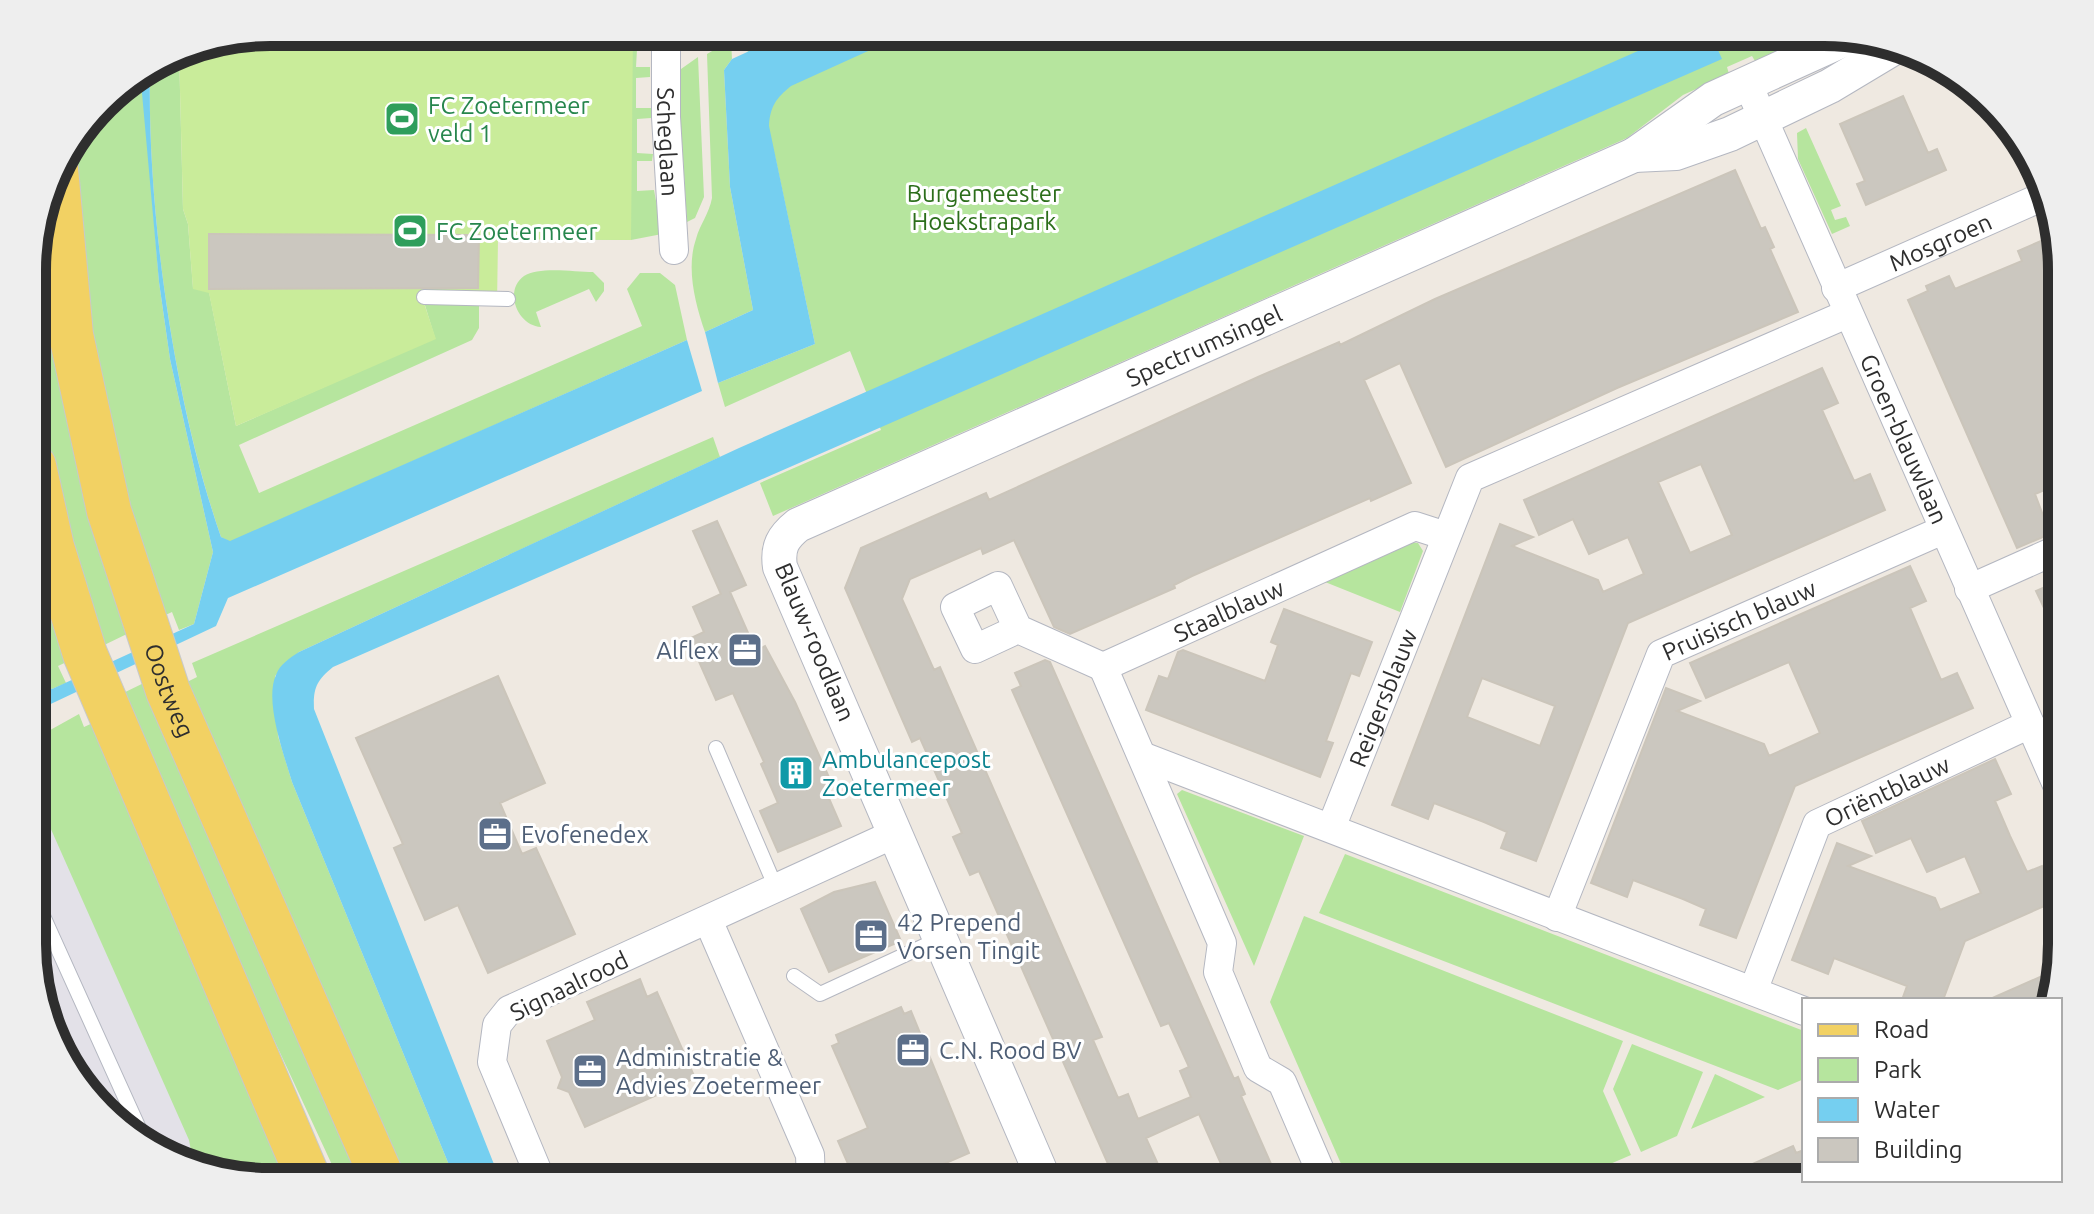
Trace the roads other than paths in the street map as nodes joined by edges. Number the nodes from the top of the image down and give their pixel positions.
1 (666, 46) edge
2 (1828, 46) edge
3 (1883, 54) edge
4 (1747, 82) junction
5 (1763, 119) junction
6 (1634, 155) junction
7 (59, 197) edge
8 (2036, 200) edge
9 (674, 250) dead end
10 (424, 297) dead end
11 (508, 299) dead end
12 (1842, 301) junction
13 (46, 520) edge
14 (1943, 530) junction
15 (1446, 536) junction
16 (781, 544) joint
17 (2048, 554) edge
18 (1969, 589) junction
19 (1018, 629) dead end
20 (1103, 667) junction
21 (2030, 724) junction
22 (716, 748) dead end
23 (1142, 756) junction
24 (2048, 765) edge
25 (1331, 828) junction
26 (894, 834) junction
27 (776, 888) junction
28 (1557, 917) junction
29 (708, 920) junction
30 (46, 923) edge
31 (939, 939) junction
32 (794, 976) dead end
33 (1753, 991) junction
34 (1802, 1010) edge
35 (137, 1124) edge
36 (304, 1168) edge
37 (378, 1168) edge
38 (536, 1168) edge
39 (810, 1168) edge
40 (1039, 1168) edge
41 (1319, 1168) edge

1 - 9 street, Scheglaan
2 - 4 street, Spectrumsingel
3 - 5 street, Spectrumsingel
4 - 5 street, Groen-blauwlaan
4 - 6 street, Spectrumsingel
5 - 6 street, Spectrumsingel
5 - 12 street, Groen-blauwlaan
6 - 16 street, Spectrumsingel
7 - 37 main road, Oostweg
8 - 12 street, Mosgroen
10 - 11 lane
12 - 14 street, Groen-blauwlaan
12 - 15 street, Reigersblauw
13 - 36 main road
14 - 18 street, Groen-blauwlaan
14 - 28 street, Pruisisch blauw
15 - 20 street, Staalblauw
15 - 25 street, Reigersblauw
16 - 26 street, Blauw-roodlaan
17 - 18 street
18 - 21 street, Groen-blauwlaan
19 - 20 street
20 - 23 street
21 - 24 street, Groen-blauwlaan
21 - 33 street, Oriëntblauw
22 - 27 lane
23 - 25 street
23 - 41 street
25 - 28 street
26 - 27 street, Signaalrood
26 - 31 street, Blauw-roodlaan
27 - 29 street, Signaalrood
28 - 33 street
29 - 38 street, Signaalrood
29 - 39 street
30 - 35 lane
31 - 32 lane
31 - 40 street, Blauw-roodlaan
33 - 34 street

